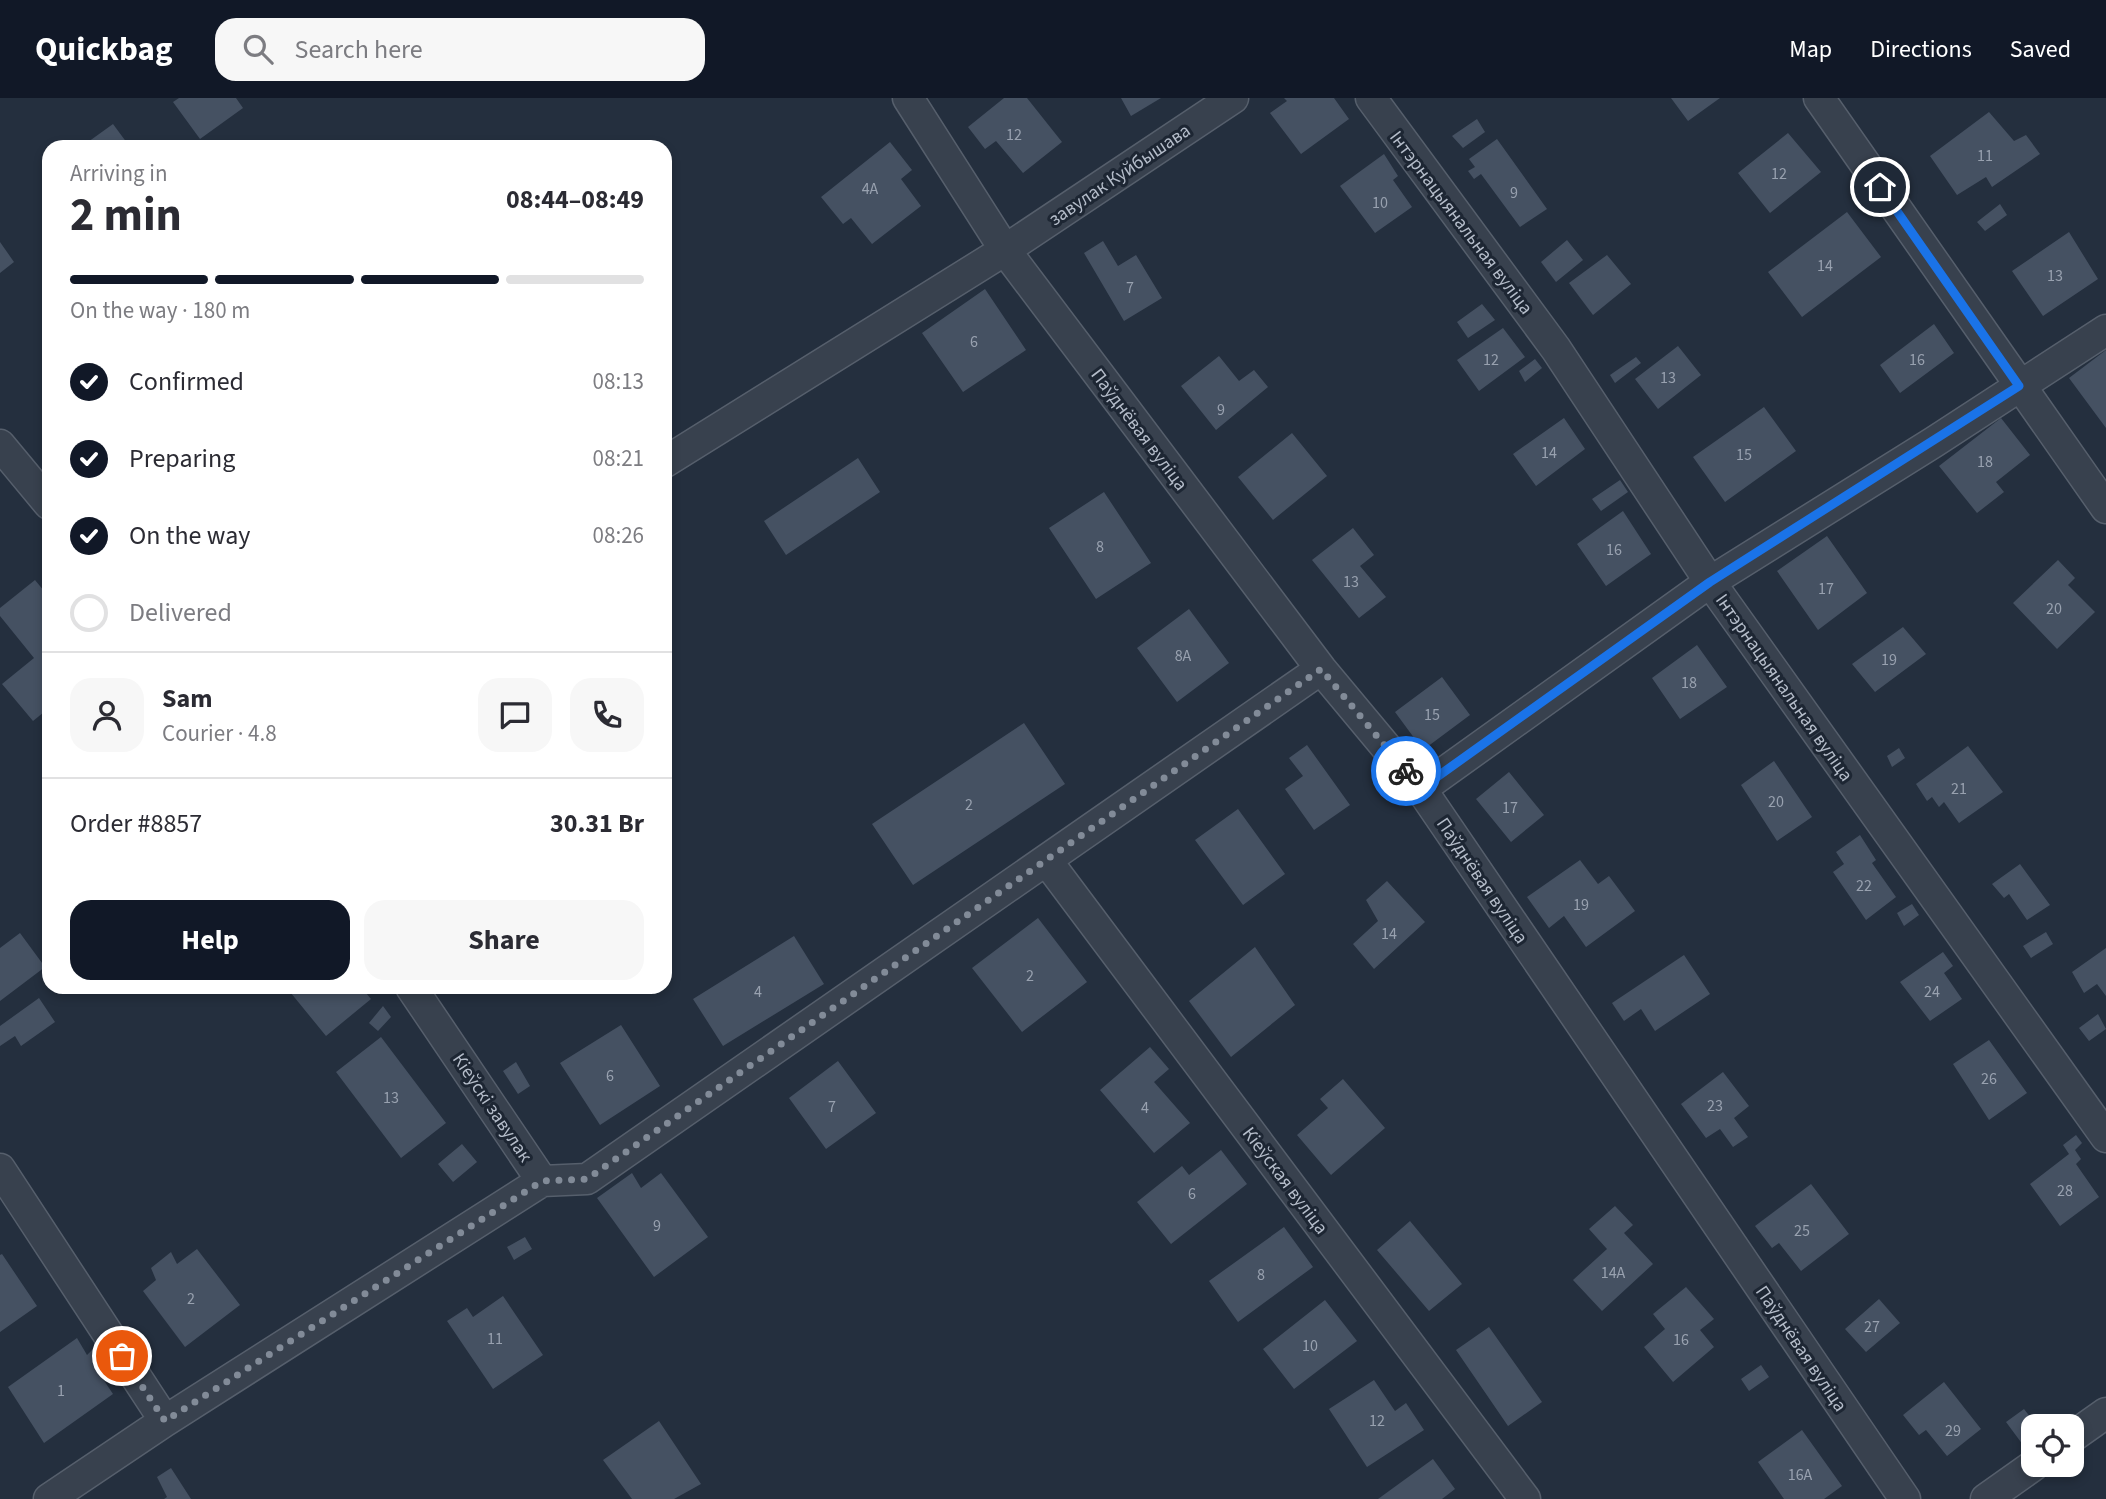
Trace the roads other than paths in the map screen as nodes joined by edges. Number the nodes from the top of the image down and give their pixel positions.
1 (908, 98) edge
2 (1233, 98) edge
3 (1371, 98) edge
4 (1819, 98) edge
5 (1005, 250) junction
6 (2106, 330) edge
7 (2019, 386) junction
8 (0, 445) edge
9 (672, 458) edge
10 (42, 496) edge
11 (2106, 508) edge
12 (1710, 582) junction
13 (1321, 669) junction
14 (1420, 789) junction
15 (1047, 861) junction
16 (416, 994) edge
17 (2106, 1137) edge
18 (0, 1169) edge
19 (542, 1181) junction
20 (2106, 1413) edge
21 (165, 1421) junction
22 (2084, 1429) edge
23 (2021, 1474) edge
24 (49, 1499) edge
25 (1525, 1499) edge
26 (1905, 1499) edge
27 (1986, 1499) edge

1 - 5 street, Паўднёвая вуліца
2 - 5 street, завулак Куйбышава
3 - 12 street, Інтэрнацыянальная вуліца
4 - 7 street
5 - 9 street
5 - 13 street, Паўднёвая вуліца
6 - 7 street
7 - 11 street
7 - 12 street
8 - 10 street
12 - 14 street
12 - 17 street, Інтэрнацыянальная вуліца
13 - 14 street, Паўднёвая вуліца
13 - 15 street, Кіеўскі завулак
14 - 26 street, Паўднёвая вуліца
15 - 19 street, Кіеўскі завулак
15 - 25 street, Кіеўская вуліца
16 - 19 street, Кіеўскі завулак
18 - 21 street
19 - 21 street
20 - 22 street
21 - 24 street
23 - 27 street

